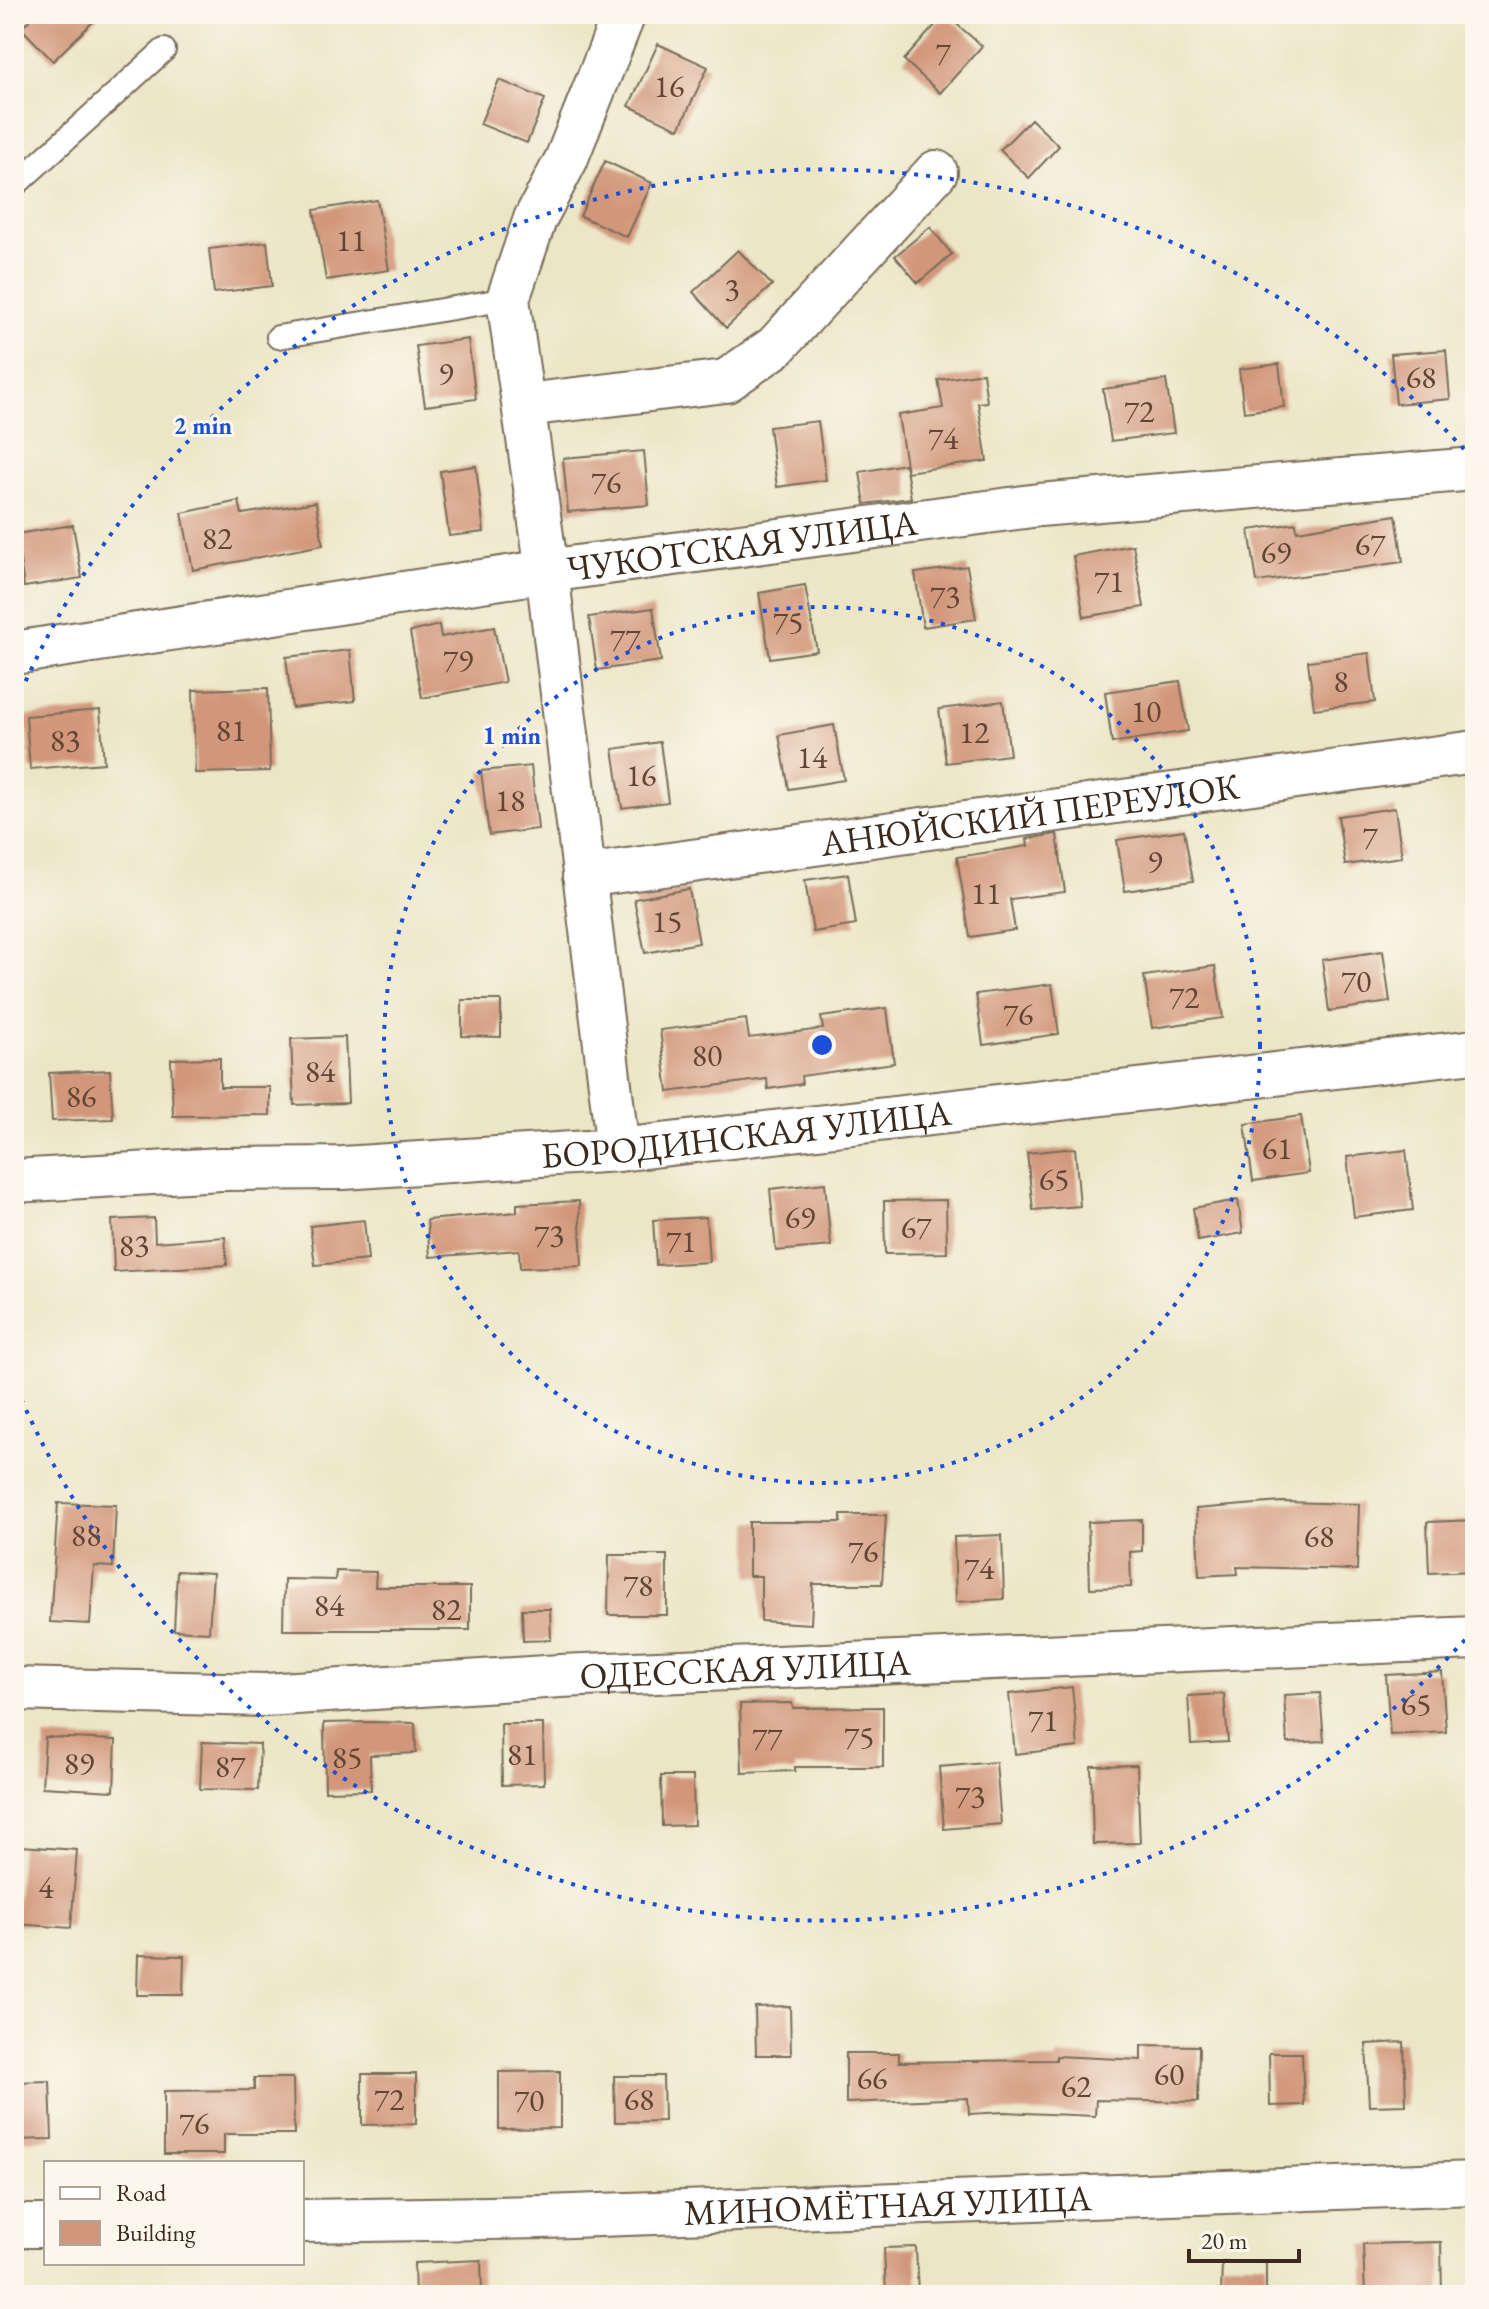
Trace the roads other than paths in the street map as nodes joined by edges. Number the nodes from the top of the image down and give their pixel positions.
1 (624, 14) edge
2 (164, 50) dead end
3 (936, 172) dead end
4 (14, 186) edge
5 (508, 299) junction
6 (278, 337) dead end
7 (525, 405) junction
8 (1475, 469) edge
9 (547, 571) junction
10 (14, 653) edge
11 (1475, 752) edge
12 (584, 876) junction
13 (1475, 1051) edge
14 (618, 1150) junction
15 (14, 1181) edge
16 (1475, 1638) edge
17 (14, 1689) edge
18 (1475, 2183) edge
19 (304, 2221) edge
20 (14, 2226) edge
21 (44, 2226) edge

1 - 5 street
2 - 4 lane
3 - 7 street
5 - 6 lane
5 - 7 street
7 - 9 street
8 - 9 street, ЧУКОТСКАЯ УЛИЦА
9 - 10 street, ЧУКОТСКАЯ УЛИЦА
9 - 12 street
11 - 12 street, АНЮЙСКИЙ ПЕРЕУЛОК
12 - 14 street
13 - 14 street, БОРОДИНСКАЯ УЛИЦА
14 - 15 street, БОРОДИНСКАЯ УЛИЦА
16 - 17 street, ОДЕССКАЯ УЛИЦА
18 - 19 street, МИНОМЁТНАЯ УЛИЦА
20 - 21 street

